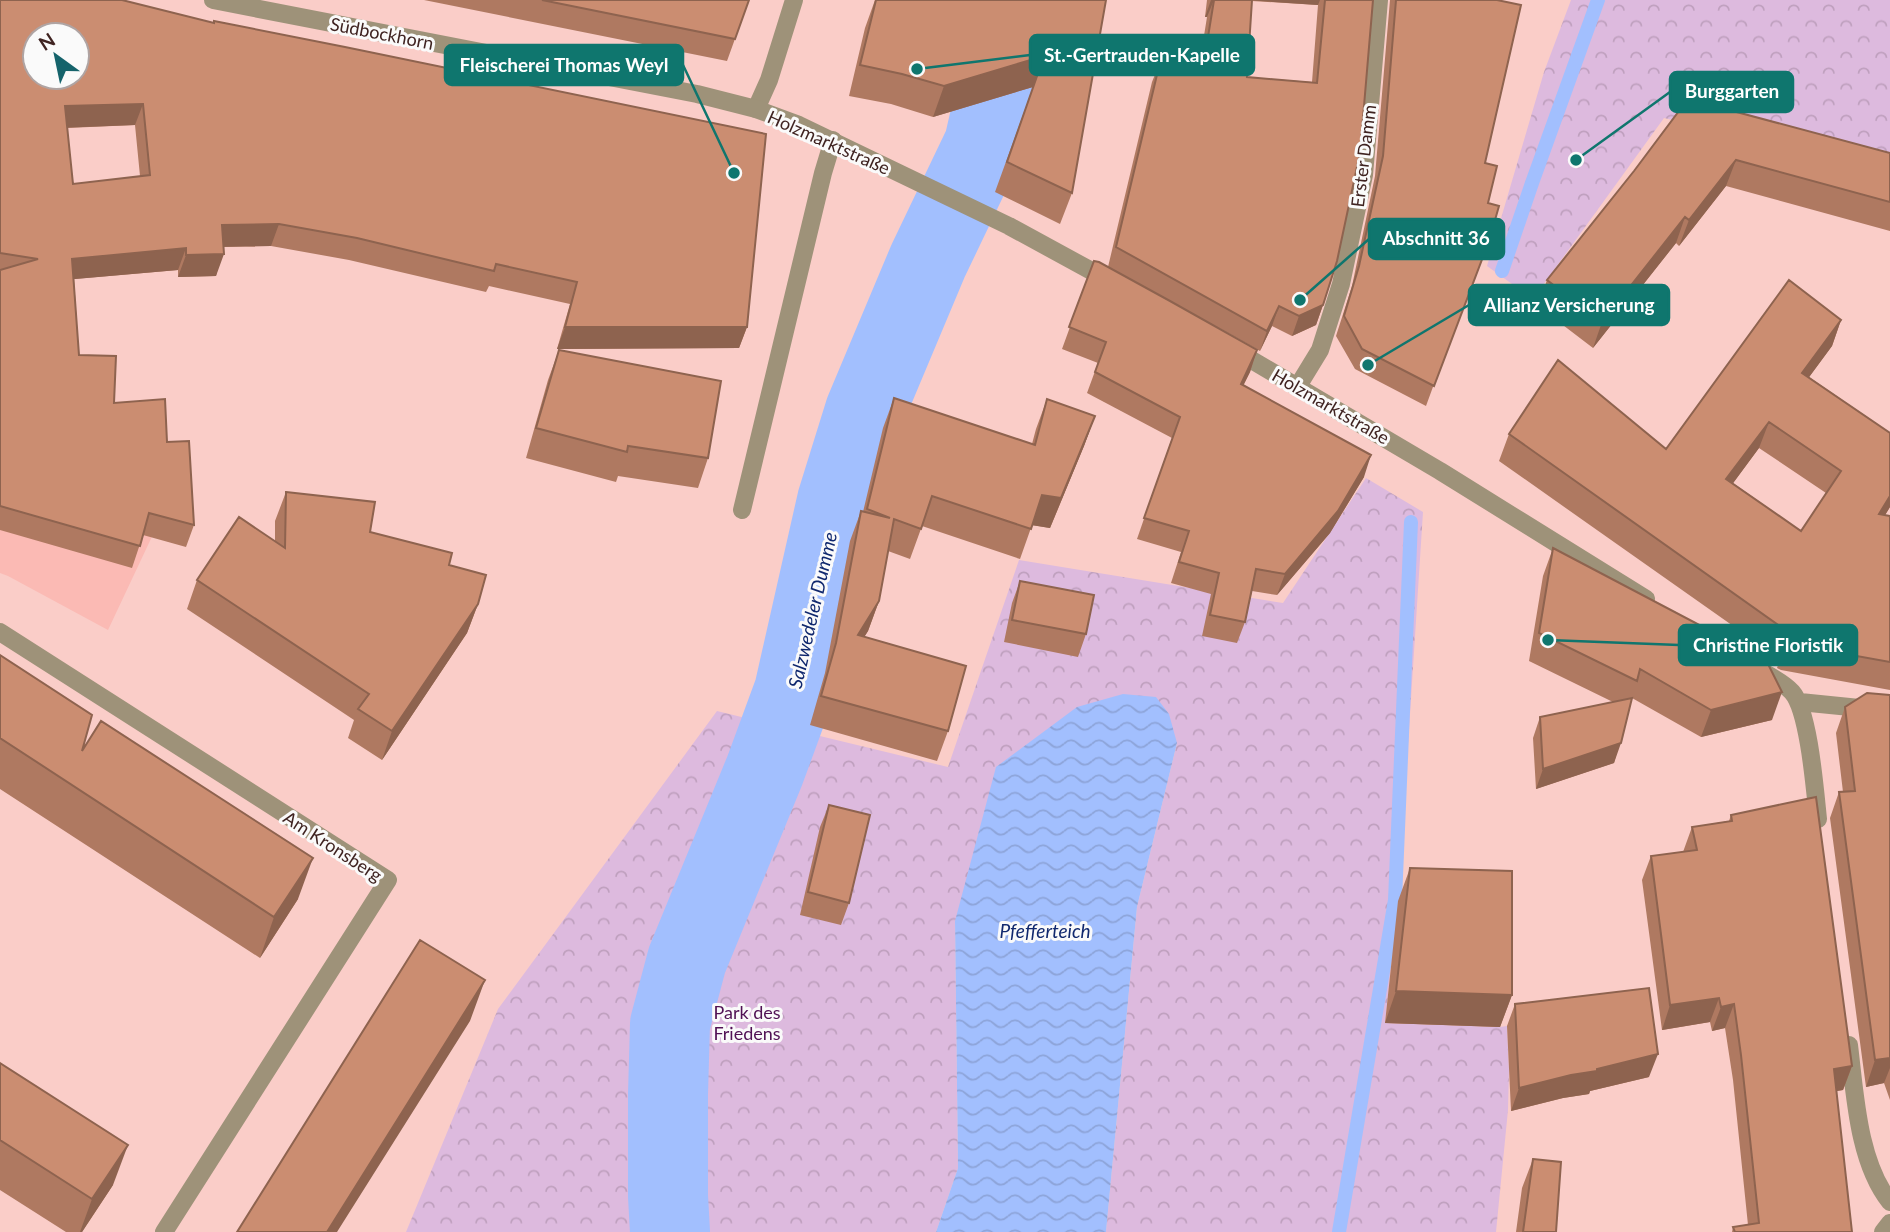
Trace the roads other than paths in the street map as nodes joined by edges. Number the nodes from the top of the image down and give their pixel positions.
1 (213, 0) edge
2 (794, 0) edge
3 (1379, 0) edge
4 (756, 109) junction
5 (833, 141) junction
6 (1119, 286) edge
7 (1216, 339) edge
8 (1298, 386) junction
9 (742, 510) dead end
10 (1665, 611) edge
11 (0, 632) edge
12 (1736, 655) edge
13 (1800, 702) junction
14 (1890, 711) edge
15 (1821, 838) edge
16 (1847, 1029) edge
17 (1890, 1202) edge
18 (1890, 1223) edge
19 (164, 1232) edge
20 (1883, 1232) edge

1 - 4 street, Südbockhorn
2 - 4 street
3 - 8 street, Erster Damm
4 - 5 street, Holzmarktstraße
5 - 6 street, Holzmarktstraße
5 - 9 street
7 - 8 street, Holzmarktstraße
8 - 10 street, Holzmarktstraße
11 - 19 street, Am Kronsberg
12 - 13 street
13 - 14 street
13 - 15 street
16 - 17 street
18 - 20 street

